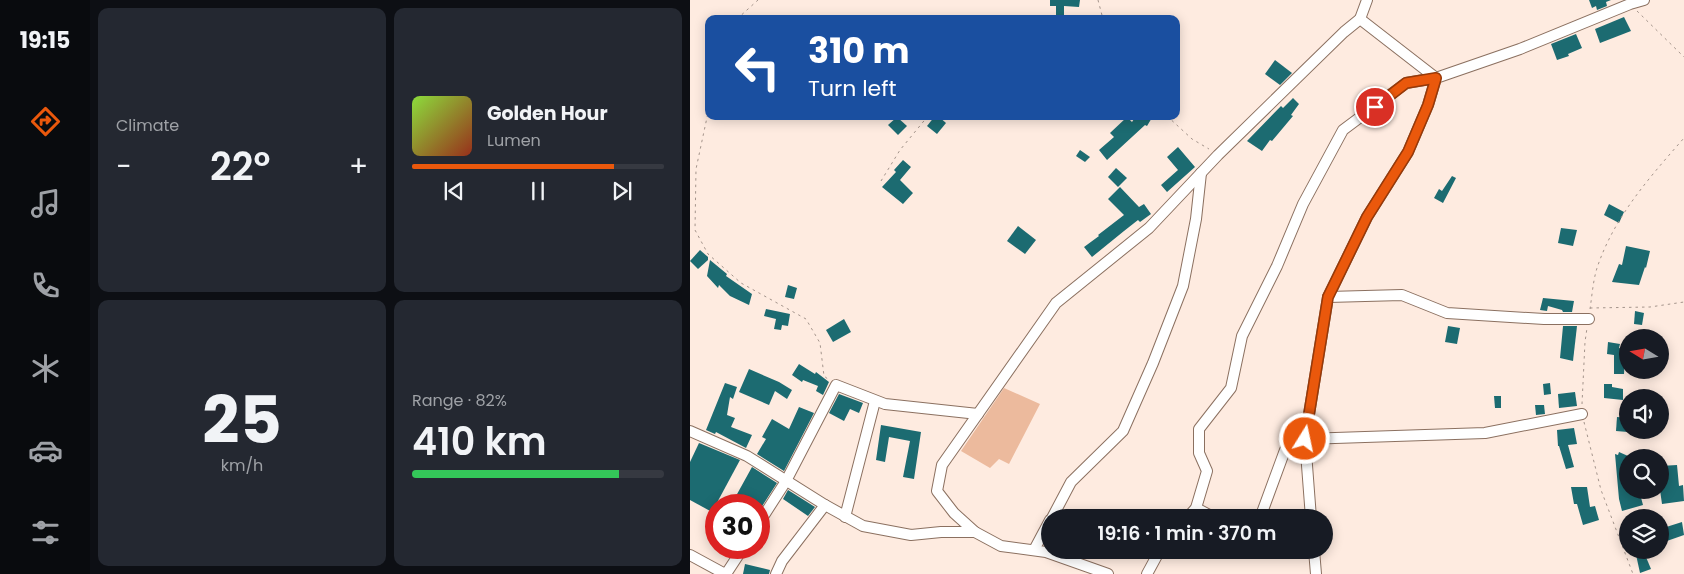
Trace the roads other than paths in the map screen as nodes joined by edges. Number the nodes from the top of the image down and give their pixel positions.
1 (1367, 0) edge
2 (1644, 0) edge
3 (1360, 19) junction
4 (1436, 78) junction
5 (1201, 173) junction
6 (1328, 297) junction
7 (1589, 314) road end
8 (876, 401) junction
9 (978, 414) junction
10 (1582, 414) road end
11 (1308, 417) junction
12 (690, 431) edge
13 (1305, 439) junction
14 (786, 481) junction
15 (825, 505) junction
16 (770, 506) edge
17 (1196, 508) edge
18 (1056, 509) edge
19 (1263, 509) edge
20 (1310, 509) edge
21 (845, 517) junction
22 (975, 532) junction
23 (1041, 537) edge
24 (1034, 550) junction
25 (690, 555) edge
26 (735, 559) edge
27 (1155, 559) edge
28 (1315, 559) edge
29 (725, 574) edge
30 (776, 574) edge
31 (1108, 574) edge
32 (1147, 574) edge
33 (1316, 574) edge

1 - 3 street
2 - 4 street
3 - 4 street
3 - 5 street
4 - 6 street
4 - 17 street
5 - 9 street
5 - 18 street
6 - 7 street
6 - 11 street
8 - 9 street
8 - 14 street
8 - 21 street
9 - 22 street
10 - 13 street
11 - 13 street
11 - 19 street
12 - 14 street
13 - 20 street
14 - 15 street
14 - 16 street
15 - 21 street
15 - 30 street
21 - 22 street
22 - 24 street
23 - 24 street
24 - 31 street
25 - 29 street
26 - 29 street
27 - 32 street
28 - 33 street

